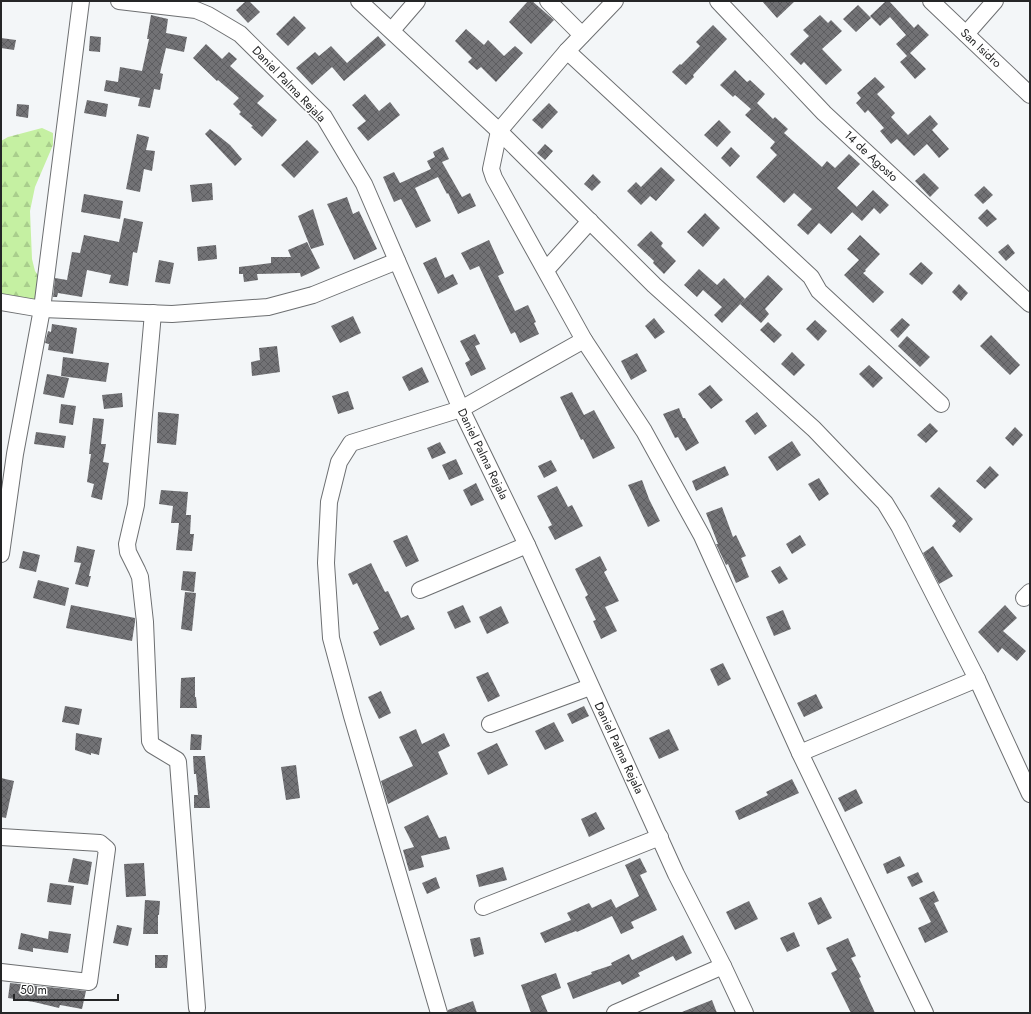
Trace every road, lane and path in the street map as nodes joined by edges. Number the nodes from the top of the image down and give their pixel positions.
1 (80, 1) edge
2 (119, 1) edge
3 (359, 1) edge
4 (417, 1) edge
5 (548, 1) edge
6 (615, 1) edge
7 (718, 1) edge
8 (931, 1) edge
9 (995, 1) edge
10 (392, 30) junction
11 (966, 34) junction
12 (582, 35) junction
13 (566, 51) junction
14 (1030, 94) edge
15 (500, 131) junction
16 (590, 221) junction
17 (397, 261) junction
18 (546, 270) junction
19 (1, 302) edge
20 (1030, 304) edge
21 (42, 309) junction
22 (153, 313) junction
23 (584, 340) junction
24 (941, 404) dead end
25 (461, 409) junction
26 (8, 453) edge
27 (527, 545) junction
28 (1, 554) edge
29 (420, 590) dead end
30 (977, 679) junction
31 (590, 687) junction
32 (490, 724) dead end
33 (800, 752) junction
34 (1030, 794) edge
35 (1, 837) edge
36 (660, 837) junction
37 (484, 907) dead end
38 (723, 966) junction
39 (1, 972) edge
40 (197, 1008) dead end
41 (439, 1013) edge
42 (615, 1013) edge
43 (745, 1013) edge
44 (925, 1013) edge

1 - 21 street
2 - 17 street, Daniel Palma Rejala
3 - 10 street
4 - 10 street
5 - 12 street
6 - 12 street
7 - 20 street, 14 de Agosto
8 - 11 street, San Isidro
9 - 11 street
10 - 15 street
11 - 14 street, San Isidro
12 - 13 street
13 - 15 street
13 - 24 street
15 - 16 street
15 - 18 street
16 - 18 street
16 - 30 street
17 - 22 street
17 - 25 street, Daniel Palma Rejala
18 - 23 street
19 - 21 street
21 - 22 street
21 - 26 street
22 - 40 street
23 - 25 street
23 - 33 street
25 - 27 street, Daniel Palma Rejala
25 - 41 street
26 - 28 street
27 - 29 street
27 - 31 street, Daniel Palma Rejala
30 - 33 street
30 - 34 street
31 - 32 street
31 - 36 street, Daniel Palma Rejala
33 - 44 street
35 - 39 street
36 - 37 street
36 - 38 street, Daniel Palma Rejala
38 - 42 street
38 - 43 street, Daniel Palma Rejala

